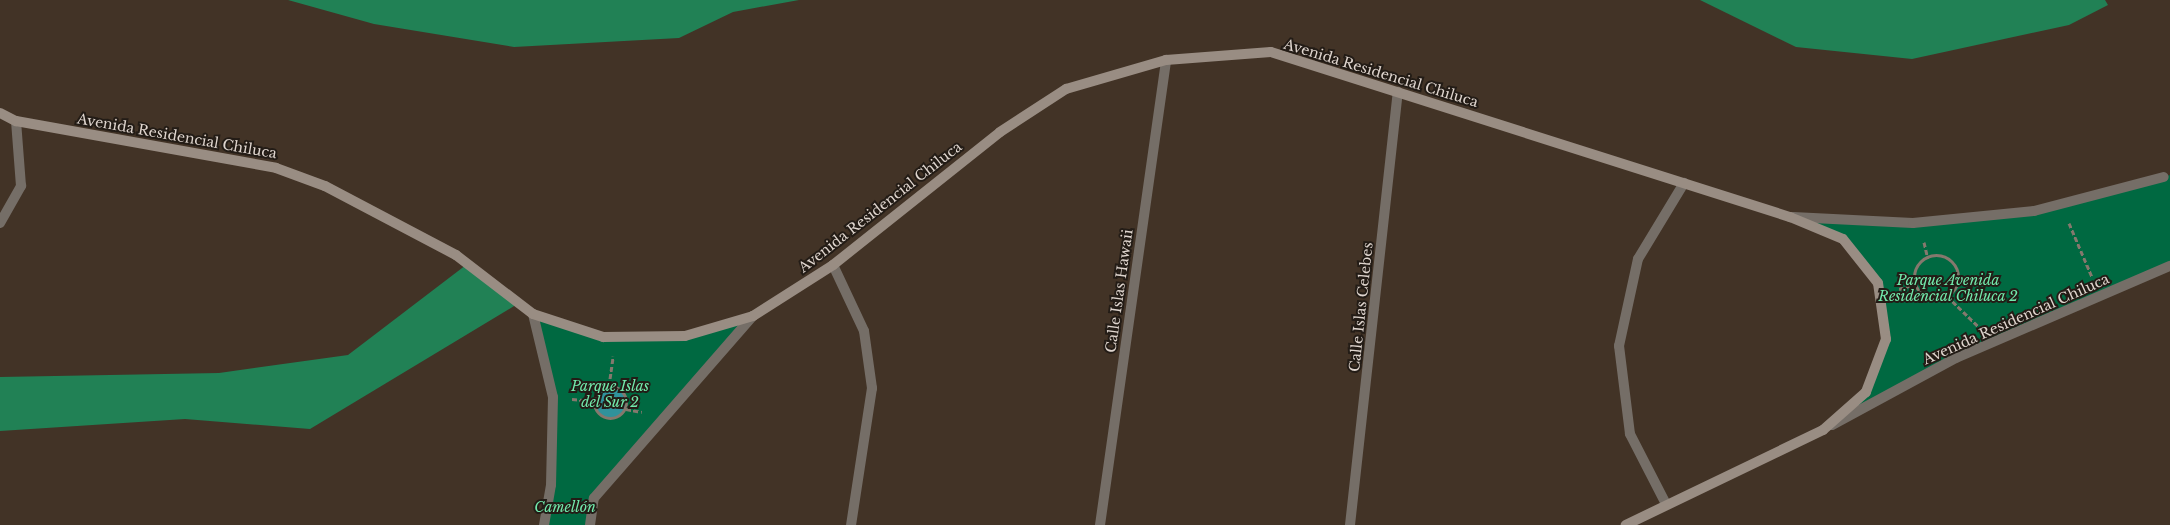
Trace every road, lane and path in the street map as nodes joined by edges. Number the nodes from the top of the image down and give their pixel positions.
1 (1166, 60) junction
2 (1398, 92) junction
3 (0, 113) edge
4 (16, 121) junction
5 (2164, 177) dead end
6 (1684, 182) junction
7 (2061, 204) junction
8 (1790, 217) junction
9 (0, 224) edge
10 (832, 265) junction
11 (2170, 266) edge
12 (1947, 296) junction
13 (2100, 296) junction
14 (533, 314) junction
15 (753, 316) junction
16 (615, 337) junction
17 (1994, 342) junction
18 (609, 386) junction
19 (1823, 430) junction
20 (1666, 504) junction
21 (544, 525) edge
22 (590, 525) edge
23 (851, 525) edge
24 (1100, 525) edge
25 (1350, 525) edge
26 (1626, 525) edge

1 - 2 street, Avenida Residencial Chiluca
1 - 10 street, Avenida Residencial Chiluca
1 - 24 street, Calle Islas Hawaii
2 - 6 street, Avenida Residencial Chiluca
2 - 25 street, Calle Islas Celebes
3 - 4 street, Avenida Residencial Chiluca
4 - 9 street
4 - 14 street, Avenida Residencial Chiluca
5 - 7 street, Avenida Residencial Chiluca
6 - 8 street, Avenida Residencial Chiluca
6 - 20 street
7 - 8 street, Avenida Residencial Chiluca
7 - 13 path
8 - 19 street, Avenida Residencial Chiluca
10 - 15 street, Avenida Residencial Chiluca
10 - 23 street
11 - 13 street, Avenida Residencial Chiluca
12 - 12 path
12 - 17 path
13 - 17 street, Avenida Residencial Chiluca
14 - 16 street, Avenida Residencial Chiluca
14 - 21 street
15 - 16 street, Avenida Residencial Chiluca
15 - 22 street
16 - 18 path
17 - 19 street, Avenida Residencial Chiluca
18 - 18 path
19 - 20 street, Avenida Residencial Chiluca
20 - 26 street, Avenida Residencial Chiluca

